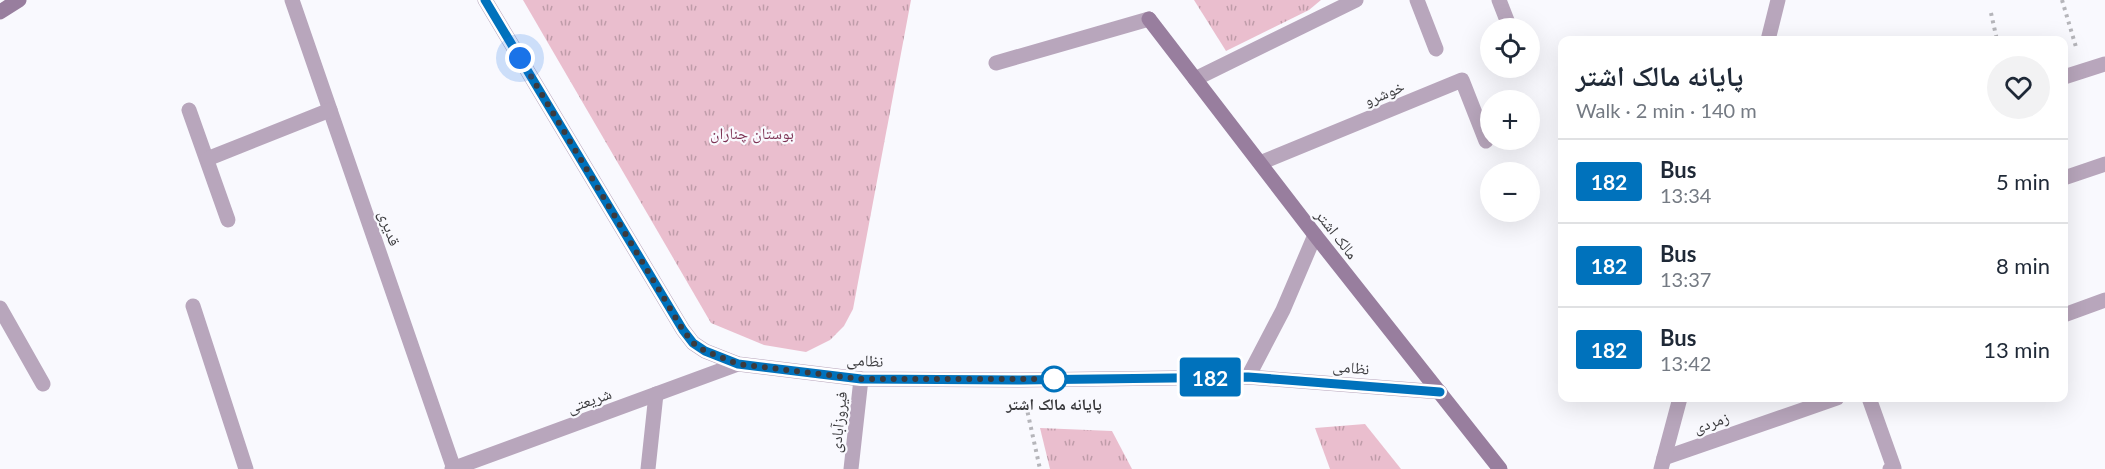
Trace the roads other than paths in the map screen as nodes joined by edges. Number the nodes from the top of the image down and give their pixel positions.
1 (19, 0) edge
2 (292, 0) edge
3 (485, 0) edge
4 (1355, 0) edge
5 (1417, 0) edge
6 (1499, 0) edge
7 (1778, 0) edge
8 (0, 12) edge
9 (1506, 18) edge
10 (1149, 19) joint
11 (1769, 36) edge
12 (1436, 49) dead end
13 (996, 63) dead end
14 (2105, 64) edge
15 (2068, 76) edge
16 (1196, 79) junction
17 (189, 110) dead end
18 (330, 110) junction
19 (1480, 126) edge
20 (207, 159) junction
21 (1260, 163) junction
22 (2105, 164) edge
23 (2068, 177) edge
24 (228, 220) dead end
25 (1315, 235) junction
26 (2105, 300) edge
27 (194, 306) dead end
28 (0, 308) edge
29 (2068, 314) edge
30 (738, 364) junction
31 (1248, 377) junction
32 (861, 379) junction
33 (43, 384) dead end
34 (1440, 392) junction
35 (656, 394) junction
36 (1679, 402) edge
37 (1826, 402) edge
38 (1870, 402) edge
39 (1663, 463) edge
40 (246, 469) edge
41 (453, 469) edge
42 (648, 469) edge
43 (851, 469) edge
44 (1500, 469) edge
45 (1890, 469) edge

1 - 8 main road
2 - 18 street, قدیری
3 - 30 street, نظامی
4 - 16 street
5 - 12 street
6 - 9 street
7 - 11 street
10 - 13 street
10 - 16 main road, مالک اشتر
14 - 15 street
16 - 21 main road, مالک اشتر
17 - 20 street
18 - 20 street
18 - 41 street, قدیری
19 - 21 street, خوشرو
20 - 24 street
21 - 25 main road, مالک اشتر
22 - 23 street
25 - 31 street
25 - 34 main road, مالک اشتر
26 - 29 street
27 - 40 street
28 - 33 street
30 - 32 street, نظامی
30 - 35 street, شریعتی
31 - 32 street, نظامی
31 - 34 street, نظامی
32 - 43 street, فیروزآبادی
34 - 44 main road, مالک اشتر
35 - 41 street, شریعتی
35 - 42 street
36 - 39 street
37 - 39 street, زمردی
38 - 45 street

